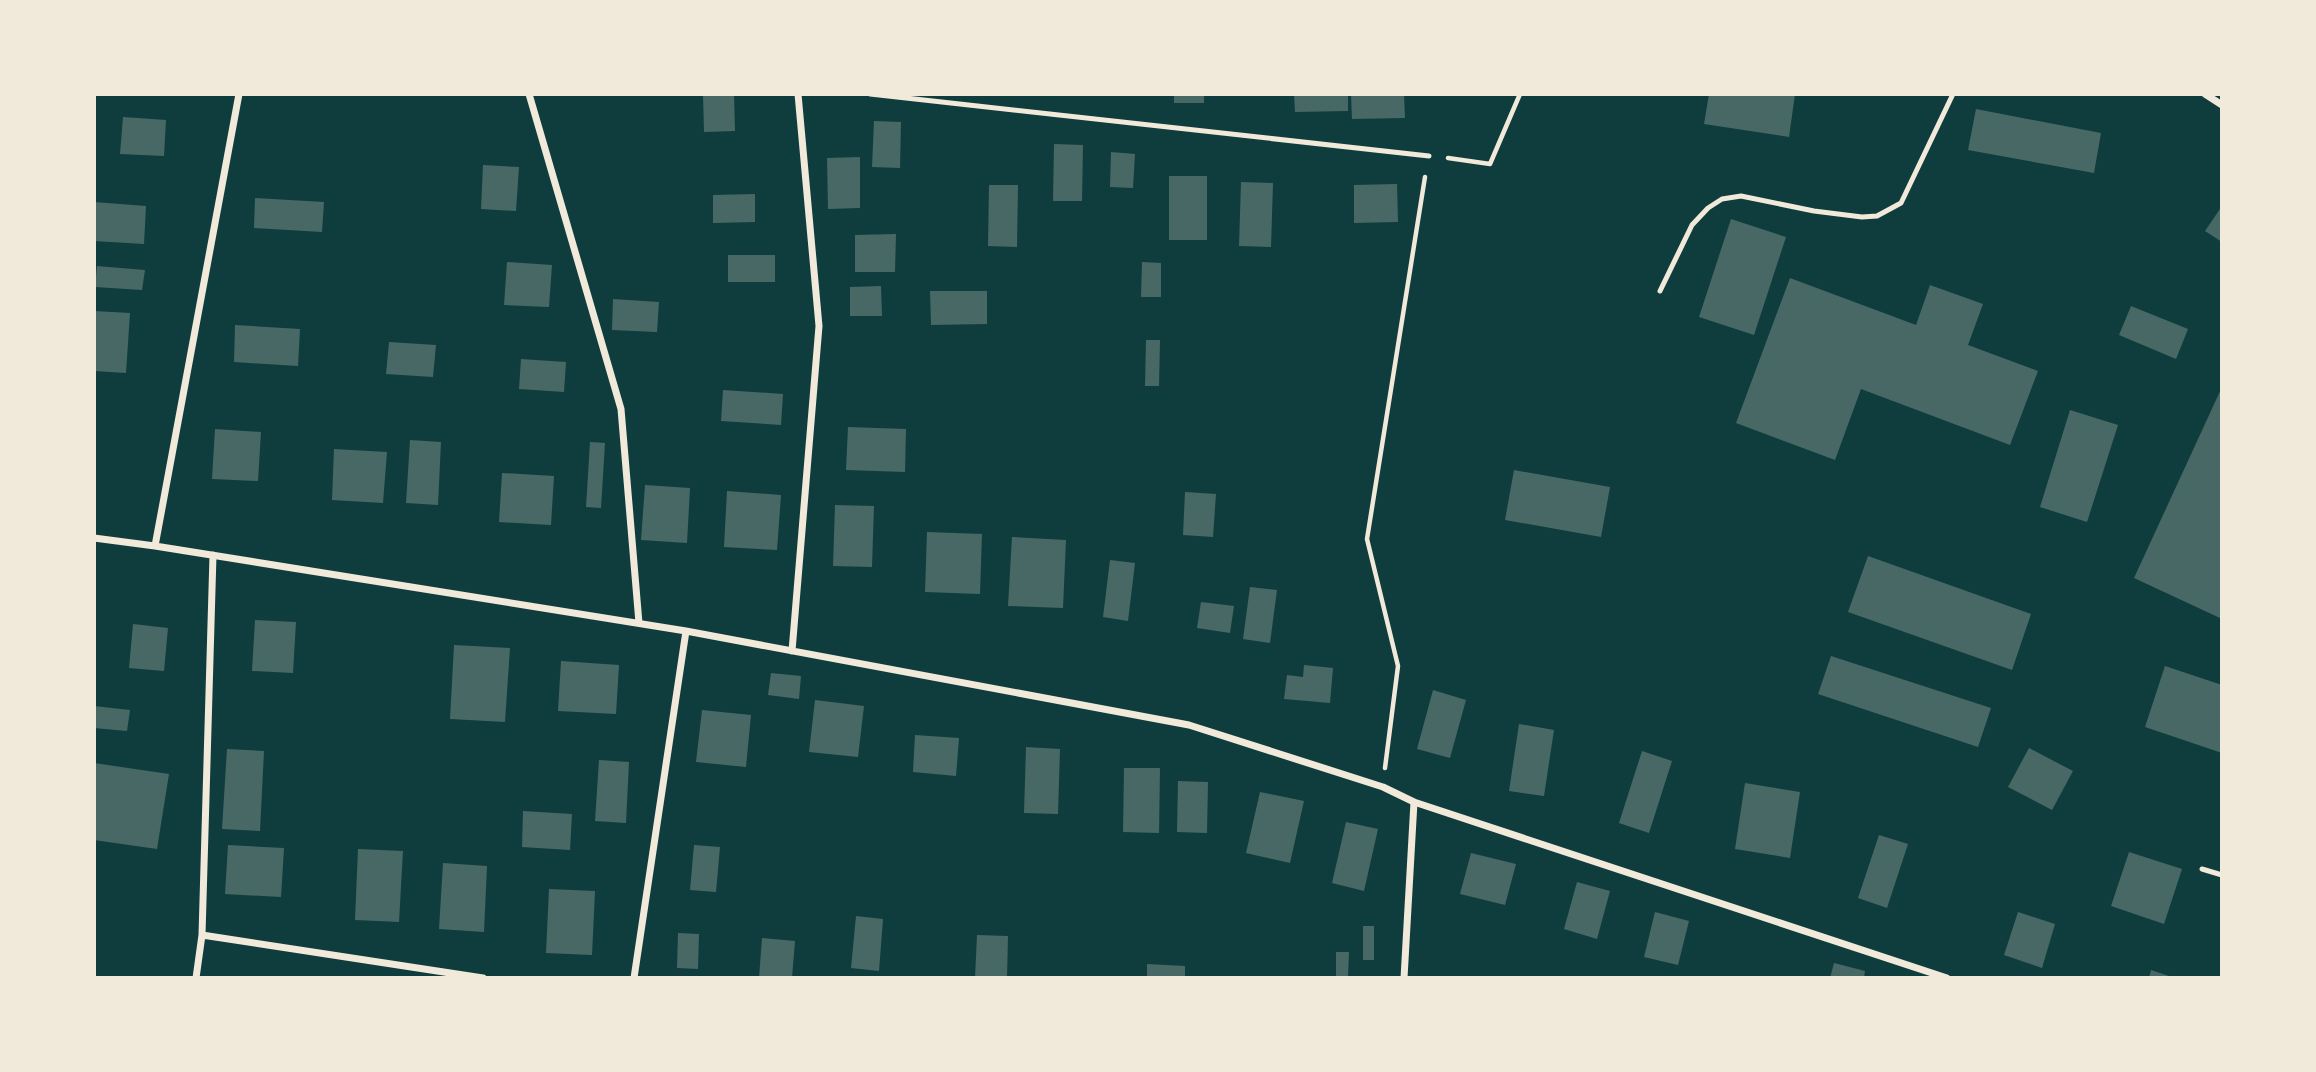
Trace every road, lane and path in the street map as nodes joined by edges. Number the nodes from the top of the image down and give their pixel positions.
1 (239, 94) edge
2 (529, 94) edge
3 (798, 94) edge
4 (870, 94) edge
5 (1520, 94) edge
6 (1953, 94) edge
7 (2205, 94) edge
8 (2221, 105) edge
9 (1429, 156) junction
10 (1660, 291) dead end
11 (94, 538) edge
12 (155, 545) junction
13 (213, 555) junction
14 (639, 623) junction
15 (685, 631) junction
16 (792, 651) junction
17 (1382, 788) junction
18 (1414, 802) junction
19 (2202, 869) dead end
20 (2221, 875) edge
21 (202, 935) junction
22 (196, 978) edge
23 (483, 978) edge
24 (634, 978) edge
25 (1404, 978) edge
26 (1947, 978) edge

1 - 12 street
2 - 14 street
3 - 16 street
4 - 9 lane
5 - 9 path
6 - 10 lane
7 - 8 street
9 - 17 path
11 - 12 street
12 - 13 street
13 - 14 street
13 - 21 street
14 - 15 street
15 - 16 street
15 - 24 street
16 - 17 street
17 - 18 street
18 - 25 street
18 - 26 street
19 - 20 lane
21 - 22 street
21 - 23 street

